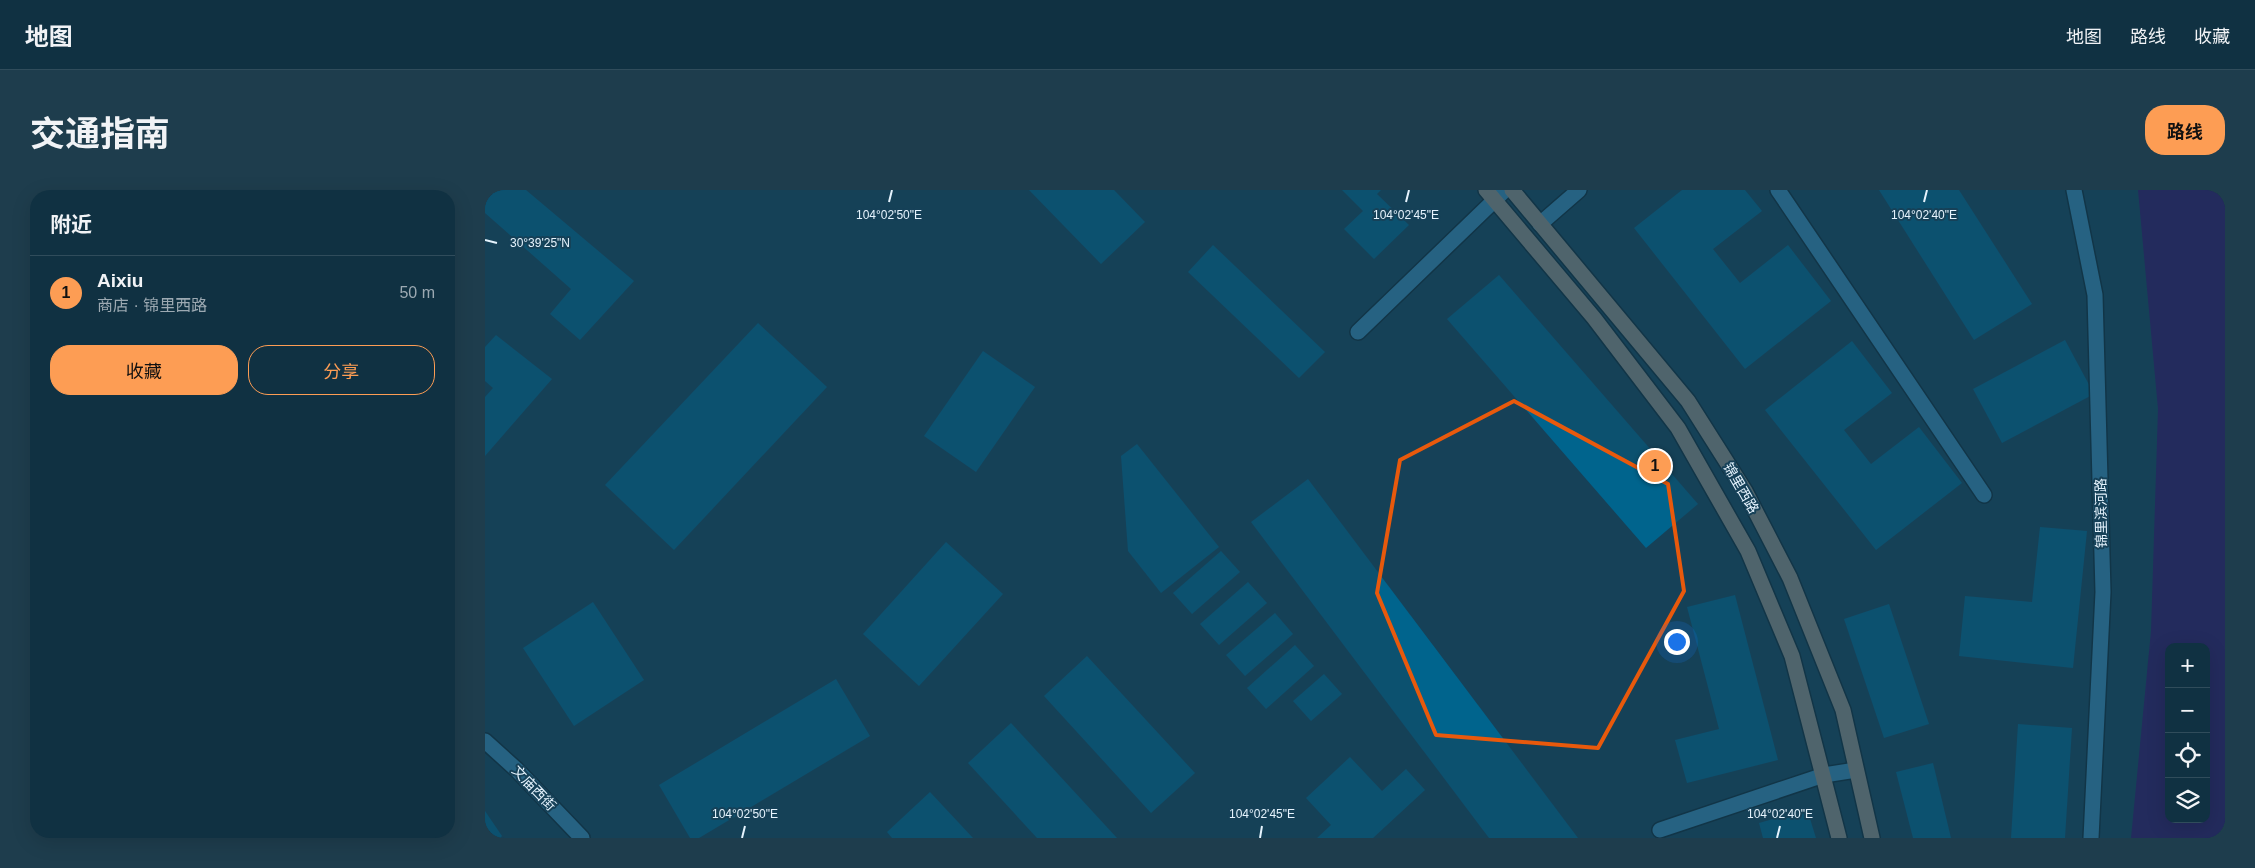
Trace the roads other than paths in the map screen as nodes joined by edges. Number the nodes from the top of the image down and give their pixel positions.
1 (1512, 190) edge
2 (1579, 190) edge
3 (1779, 190) edge
4 (2074, 190) edge
5 (1495, 193) edge
6 (1540, 224) junction
7 (1358, 332) dead end
8 (1984, 495) dead end
9 (485, 741) edge
10 (1857, 770) junction
11 (1824, 775) junction
12 (1660, 830) dead end
13 (582, 838) edge
14 (1839, 838) edge
15 (1872, 838) edge
16 (2091, 838) edge

1 - 6 main road, 锦里西路
2 - 6 street
3 - 8 street
4 - 16 street, 锦里滨河路
5 - 7 street
5 - 11 main road, 锦里西路
6 - 10 main road, 锦里西路
9 - 13 street, 文庙西街
10 - 11 street
10 - 15 main road, 锦里西路
11 - 12 street
11 - 14 main road, 锦里西路

